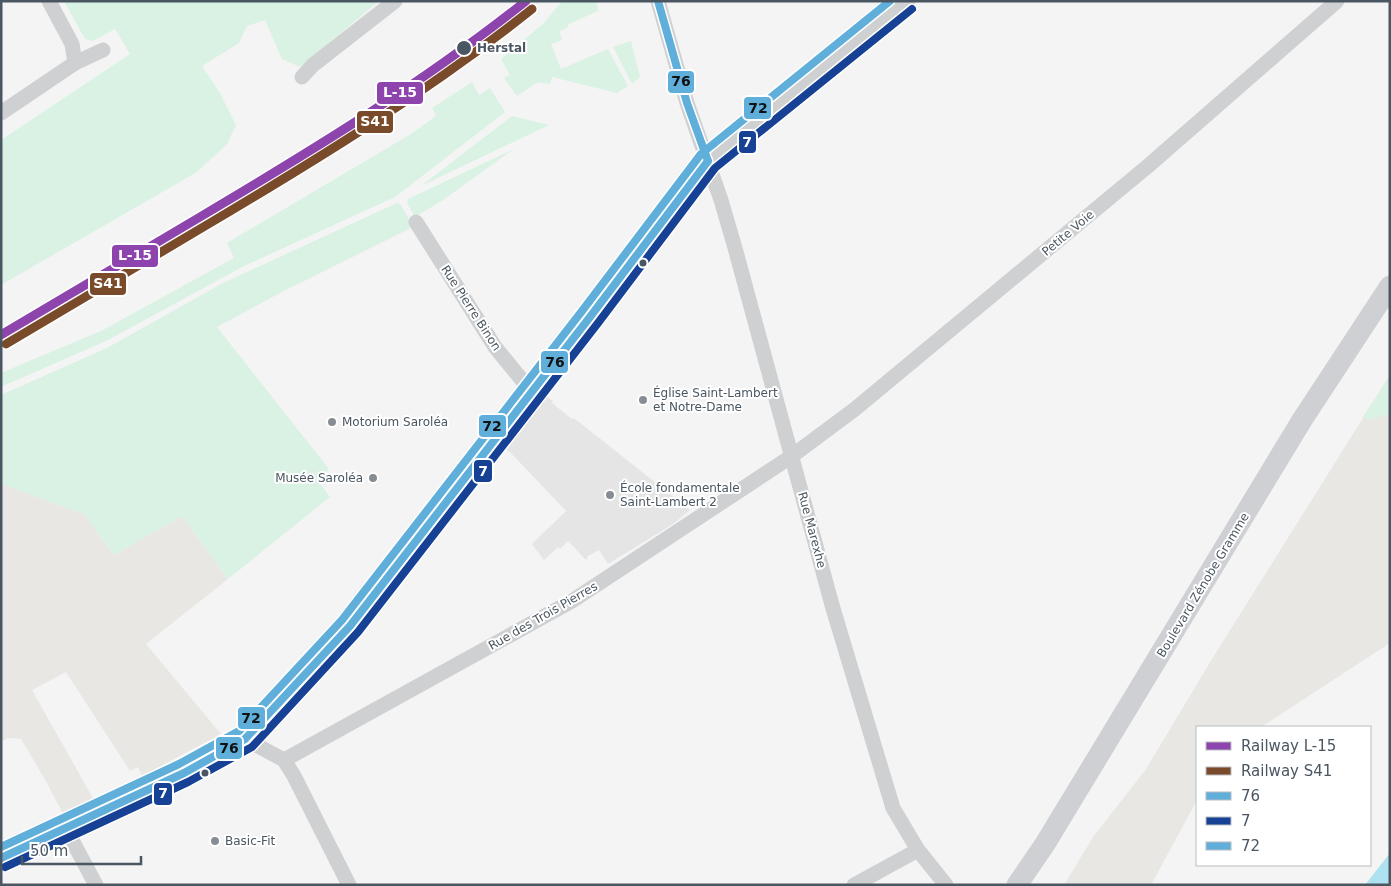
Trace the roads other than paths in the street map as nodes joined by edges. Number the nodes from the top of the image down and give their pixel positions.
1 (49, 1) edge
2 (395, 1) edge
3 (658, 1) edge
4 (906, 1) edge
5 (1337, 1) edge
6 (103, 50) dead end
7 (75, 63) junction
8 (302, 77) dead end
9 (1, 113) edge
10 (708, 161) junction
11 (416, 222) dead end
12 (1390, 286) edge
13 (532, 391) junction
14 (792, 456) junction
15 (245, 739) junction
16 (284, 760) junction
17 (66, 829) junction
18 (918, 850) junction
19 (1, 858) edge
20 (96, 885) edge
21 (349, 885) edge
22 (854, 885) edge
23 (946, 885) edge
24 (1017, 885) edge

1 - 7 street
2 - 8 street
3 - 10 street, Rue Marexhe
4 - 10 street
5 - 14 street, Petite Voie
6 - 7 street
7 - 9 street
10 - 13 street
10 - 14 street, Rue Marexhe
11 - 13 street, Rue Pierre Binon
12 - 24 main road, Boulevard Zénobe Gramme
13 - 15 street
14 - 16 street, Rue des Trois Pierres
14 - 18 street, Rue Marexhe
15 - 16 street
15 - 17 street
16 - 21 street
17 - 19 street
17 - 20 street
18 - 22 street
18 - 23 street, Rue Marexhe

